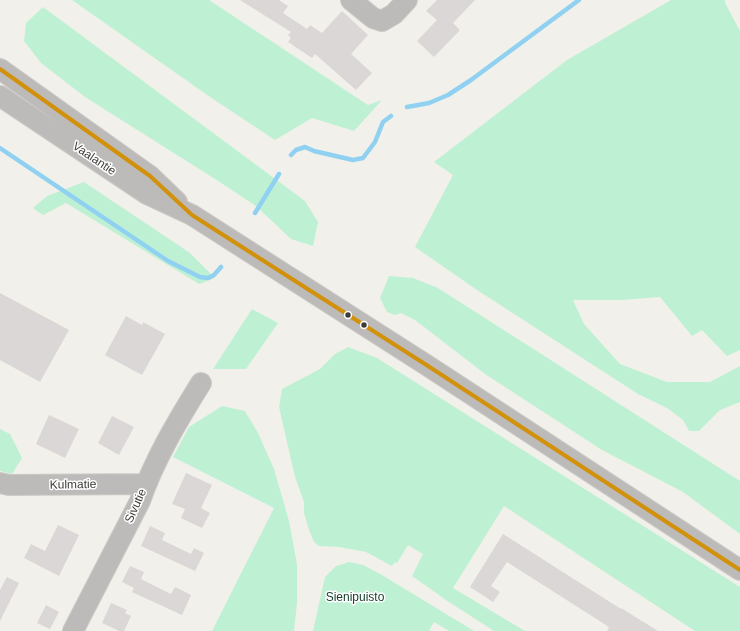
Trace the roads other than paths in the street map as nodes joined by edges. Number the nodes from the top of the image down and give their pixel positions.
1 (351, 0) edge
2 (407, 0) edge
3 (0, 69) edge
4 (0, 96) edge
5 (192, 216) junction
6 (201, 383) dead end
7 (0, 484) edge
8 (146, 484) junction
9 (740, 570) edge
10 (73, 631) edge

1 - 2 street
3 - 5 street, Vaalantie
4 - 5 street, Vaalantie
5 - 9 street, Vaalantie
6 - 8 street, Sivutie
7 - 8 street, Kulmatie
8 - 10 street, Sivutie

